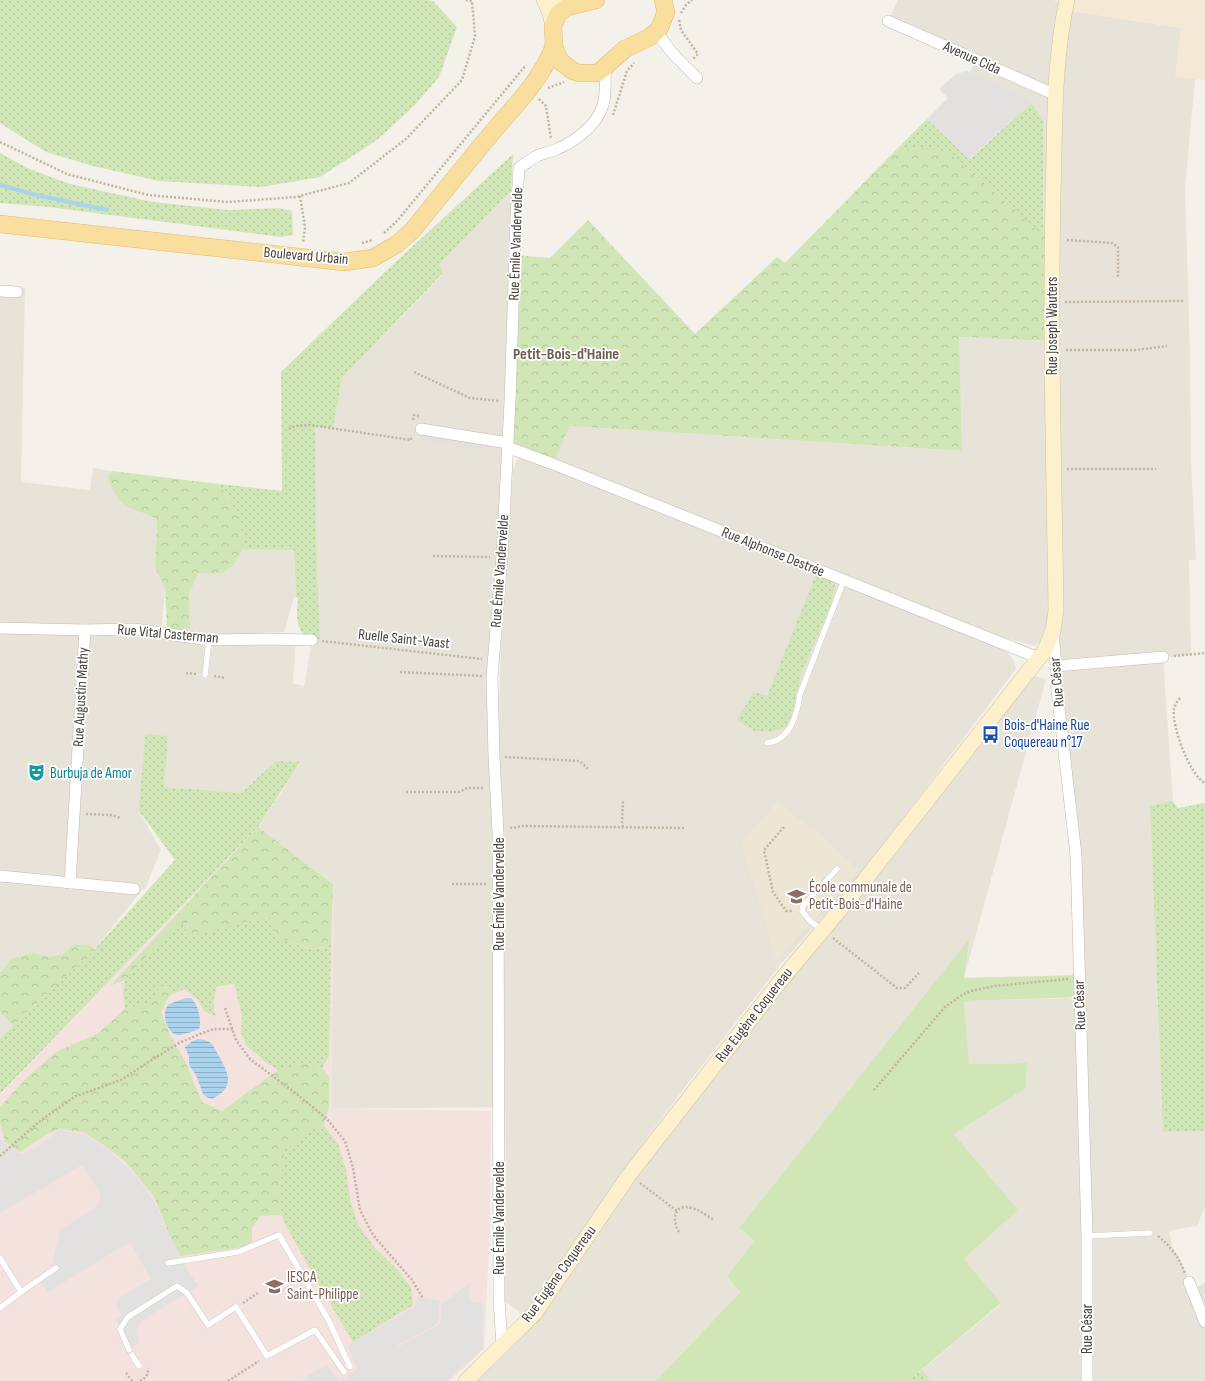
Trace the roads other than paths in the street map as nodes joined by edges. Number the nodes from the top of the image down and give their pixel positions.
1 (544, 0) edge
2 (556, 0) edge
3 (596, 0) edge
4 (1066, 0) edge
5 (666, 3) edge
6 (575, 5) junction
7 (888, 21) dead end
8 (553, 26) junction
9 (652, 35) junction
10 (554, 46) junction
11 (606, 66) junction
12 (570, 68) junction
13 (586, 74) junction
14 (697, 78) dead end
15 (539, 89) junction
16 (606, 91) junction
17 (1056, 95) junction
18 (0, 224) edge
19 (0, 291) edge
20 (17, 292) dead end
21 (415, 428) road end
22 (508, 445) junction
23 (844, 580) junction
24 (0, 628) edge
25 (85, 630) junction
26 (1053, 631) junction
27 (209, 640) junction
28 (312, 640) road end
29 (1042, 654) junction
30 (1163, 657) road end
31 (1056, 666) junction
32 (205, 675) dead end
33 (767, 743) dead end
34 (837, 869) dead end
35 (0, 876) edge
36 (70, 883) junction
37 (134, 889) dead end
38 (824, 930) junction
39 (1150, 1233) road end
40 (1087, 1236) junction
41 (0, 1258) edge
42 (168, 1263) dead end
43 (56, 1268) dead end
44 (1189, 1282) road end
45 (21, 1292) junction
46 (0, 1308) edge
47 (1205, 1322) edge
48 (502, 1347) junction
49 (139, 1366) dead end
50 (350, 1367) dead end
51 (344, 1372) dead end
52 (466, 1381) edge
53 (1087, 1381) edge

1 - 8 street
2 - 6 street
3 - 6 main road
4 - 17 street, Rue Joseph Wauters
5 - 9 main road
6 - 8 main road
7 - 17 street, Avenue Cida
8 - 10 main road
9 - 11 main road
9 - 14 street
10 - 12 main road
10 - 15 main road, Boulevard Urbain
11 - 13 main road
11 - 16 street, Rue Émile Vandervelde
12 - 13 main road
12 - 15 main road, Boulevard Urbain
13 - 16 street
15 - 18 main road, Boulevard Urbain
16 - 22 street, Rue Émile Vandervelde
17 - 26 street, Rue Joseph Wauters
19 - 20 street
21 - 22 street
22 - 23 street, Rue Alphonse Destrée
22 - 48 street, Rue Émile Vandervelde
23 - 29 street, Rue Alphonse Destrée
23 - 33 lane
24 - 25 street, Rue Vital Casterman
25 - 27 street, Rue Vital Casterman
25 - 36 street, Rue Augustin Mathy
26 - 29 street, Rue Joseph Wauters
26 - 31 street, Rue César
27 - 28 street, Rue Vital Casterman
27 - 32 lane
29 - 38 street, Rue Eugène Coquereau
30 - 31 street
31 - 40 street, Rue César
34 - 38 lane
35 - 36 street
36 - 37 street
38 - 48 street, Rue Eugène Coquereau
39 - 40 lane
40 - 53 street, Rue César
41 - 45 lane
42 - 50 lane
43 - 45 lane
44 - 47 street
45 - 46 lane
48 - 52 street, Rue Eugène Coquereau
49 - 51 lane

